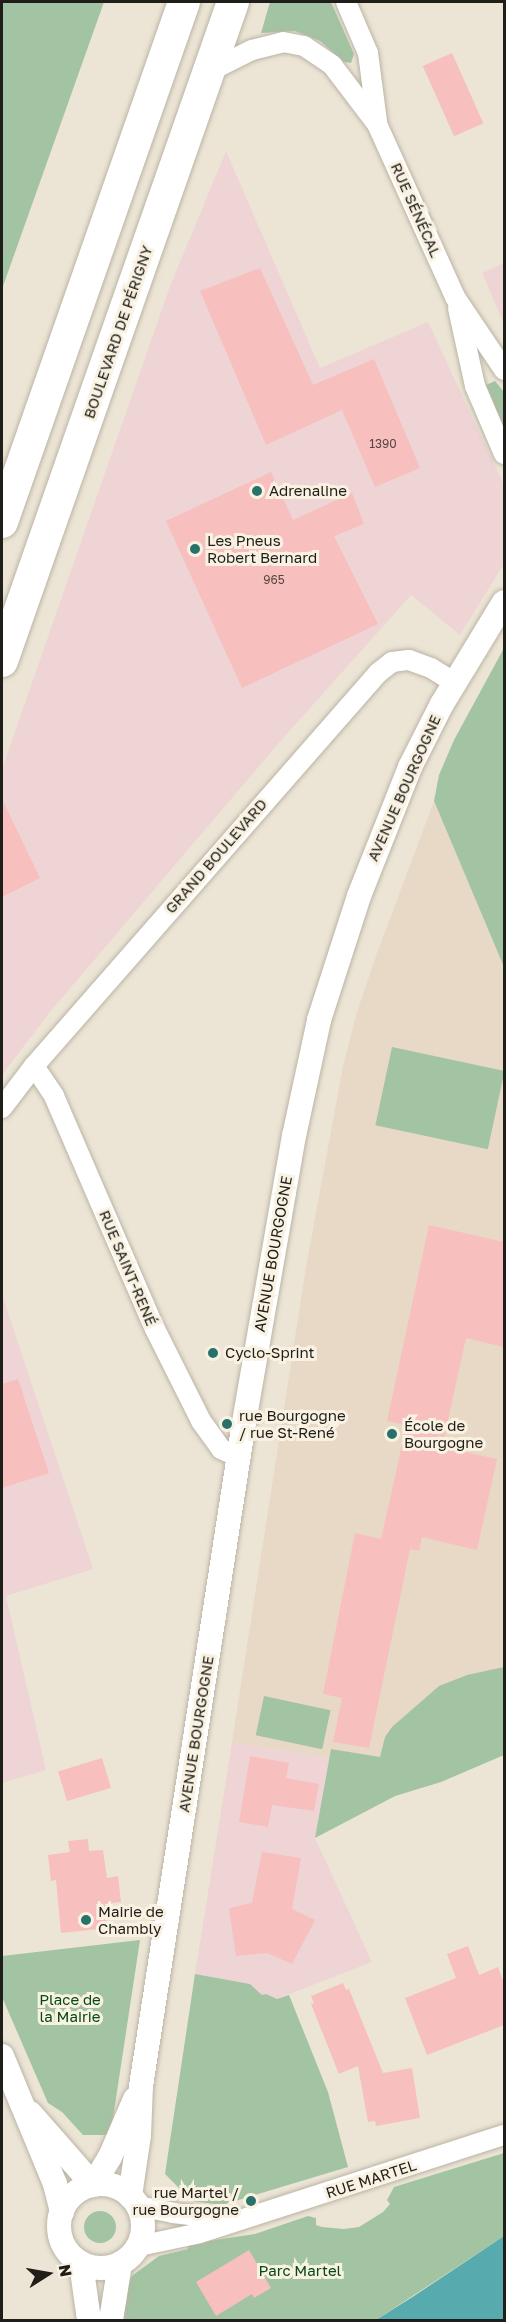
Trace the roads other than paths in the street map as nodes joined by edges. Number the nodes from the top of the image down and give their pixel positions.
1 (184, 2) edge
2 (233, 2) edge
3 (346, 2) edge
4 (208, 72) junction
5 (377, 124) junction
6 (455, 297) junction
7 (504, 370) edge
8 (504, 454) edge
9 (2, 522) edge
10 (504, 602) edge
11 (2, 661) edge
12 (455, 683) junction
13 (34, 1065) junction
14 (2, 1108) edge
15 (238, 1457) junction
16 (2, 2056) edge
17 (141, 2086) junction
18 (24, 2106) junction
19 (504, 2135) edge
20 (93, 2185) junction
21 (134, 2201) junction
22 (62, 2212) junction
23 (237, 2220) junction
24 (139, 2246) junction
25 (81, 2263) junction
26 (120, 2264) junction
27 (89, 2320) edge
28 (111, 2320) edge

1 - 9 main road
2 - 4 main road, BOULEVARD DE PÉRIGNY
3 - 5 street, RUE SÉNÉCAL
4 - 5 street, RUE SÉNÉCAL
4 - 11 main road, BOULEVARD DE PÉRIGNY
5 - 6 street, RUE SÉNÉCAL
6 - 7 street, RUE SÉNÉCAL
6 - 8 street, RUE SÉNÉCAL
10 - 12 street, AVENUE BOURGOGNE
12 - 13 street, GRAND BOULEVARD
12 - 15 street, AVENUE BOURGOGNE
13 - 14 street, GRAND BOULEVARD
13 - 15 street, RUE SAINT-RENÉ
15 - 17 street, AVENUE BOURGOGNE
16 - 18 street
17 - 20 street, AVENUE BOURGOGNE
17 - 21 street, AVENUE BOURGOGNE
18 - 20 street
18 - 22 street
19 - 23 street, RUE MARTEL
20 - 21 street
20 - 22 street
21 - 23 street, RUE MARTEL
21 - 24 street
22 - 25 street
23 - 24 street, RUE MARTEL
24 - 26 street
25 - 26 street
25 - 27 street
26 - 28 street

